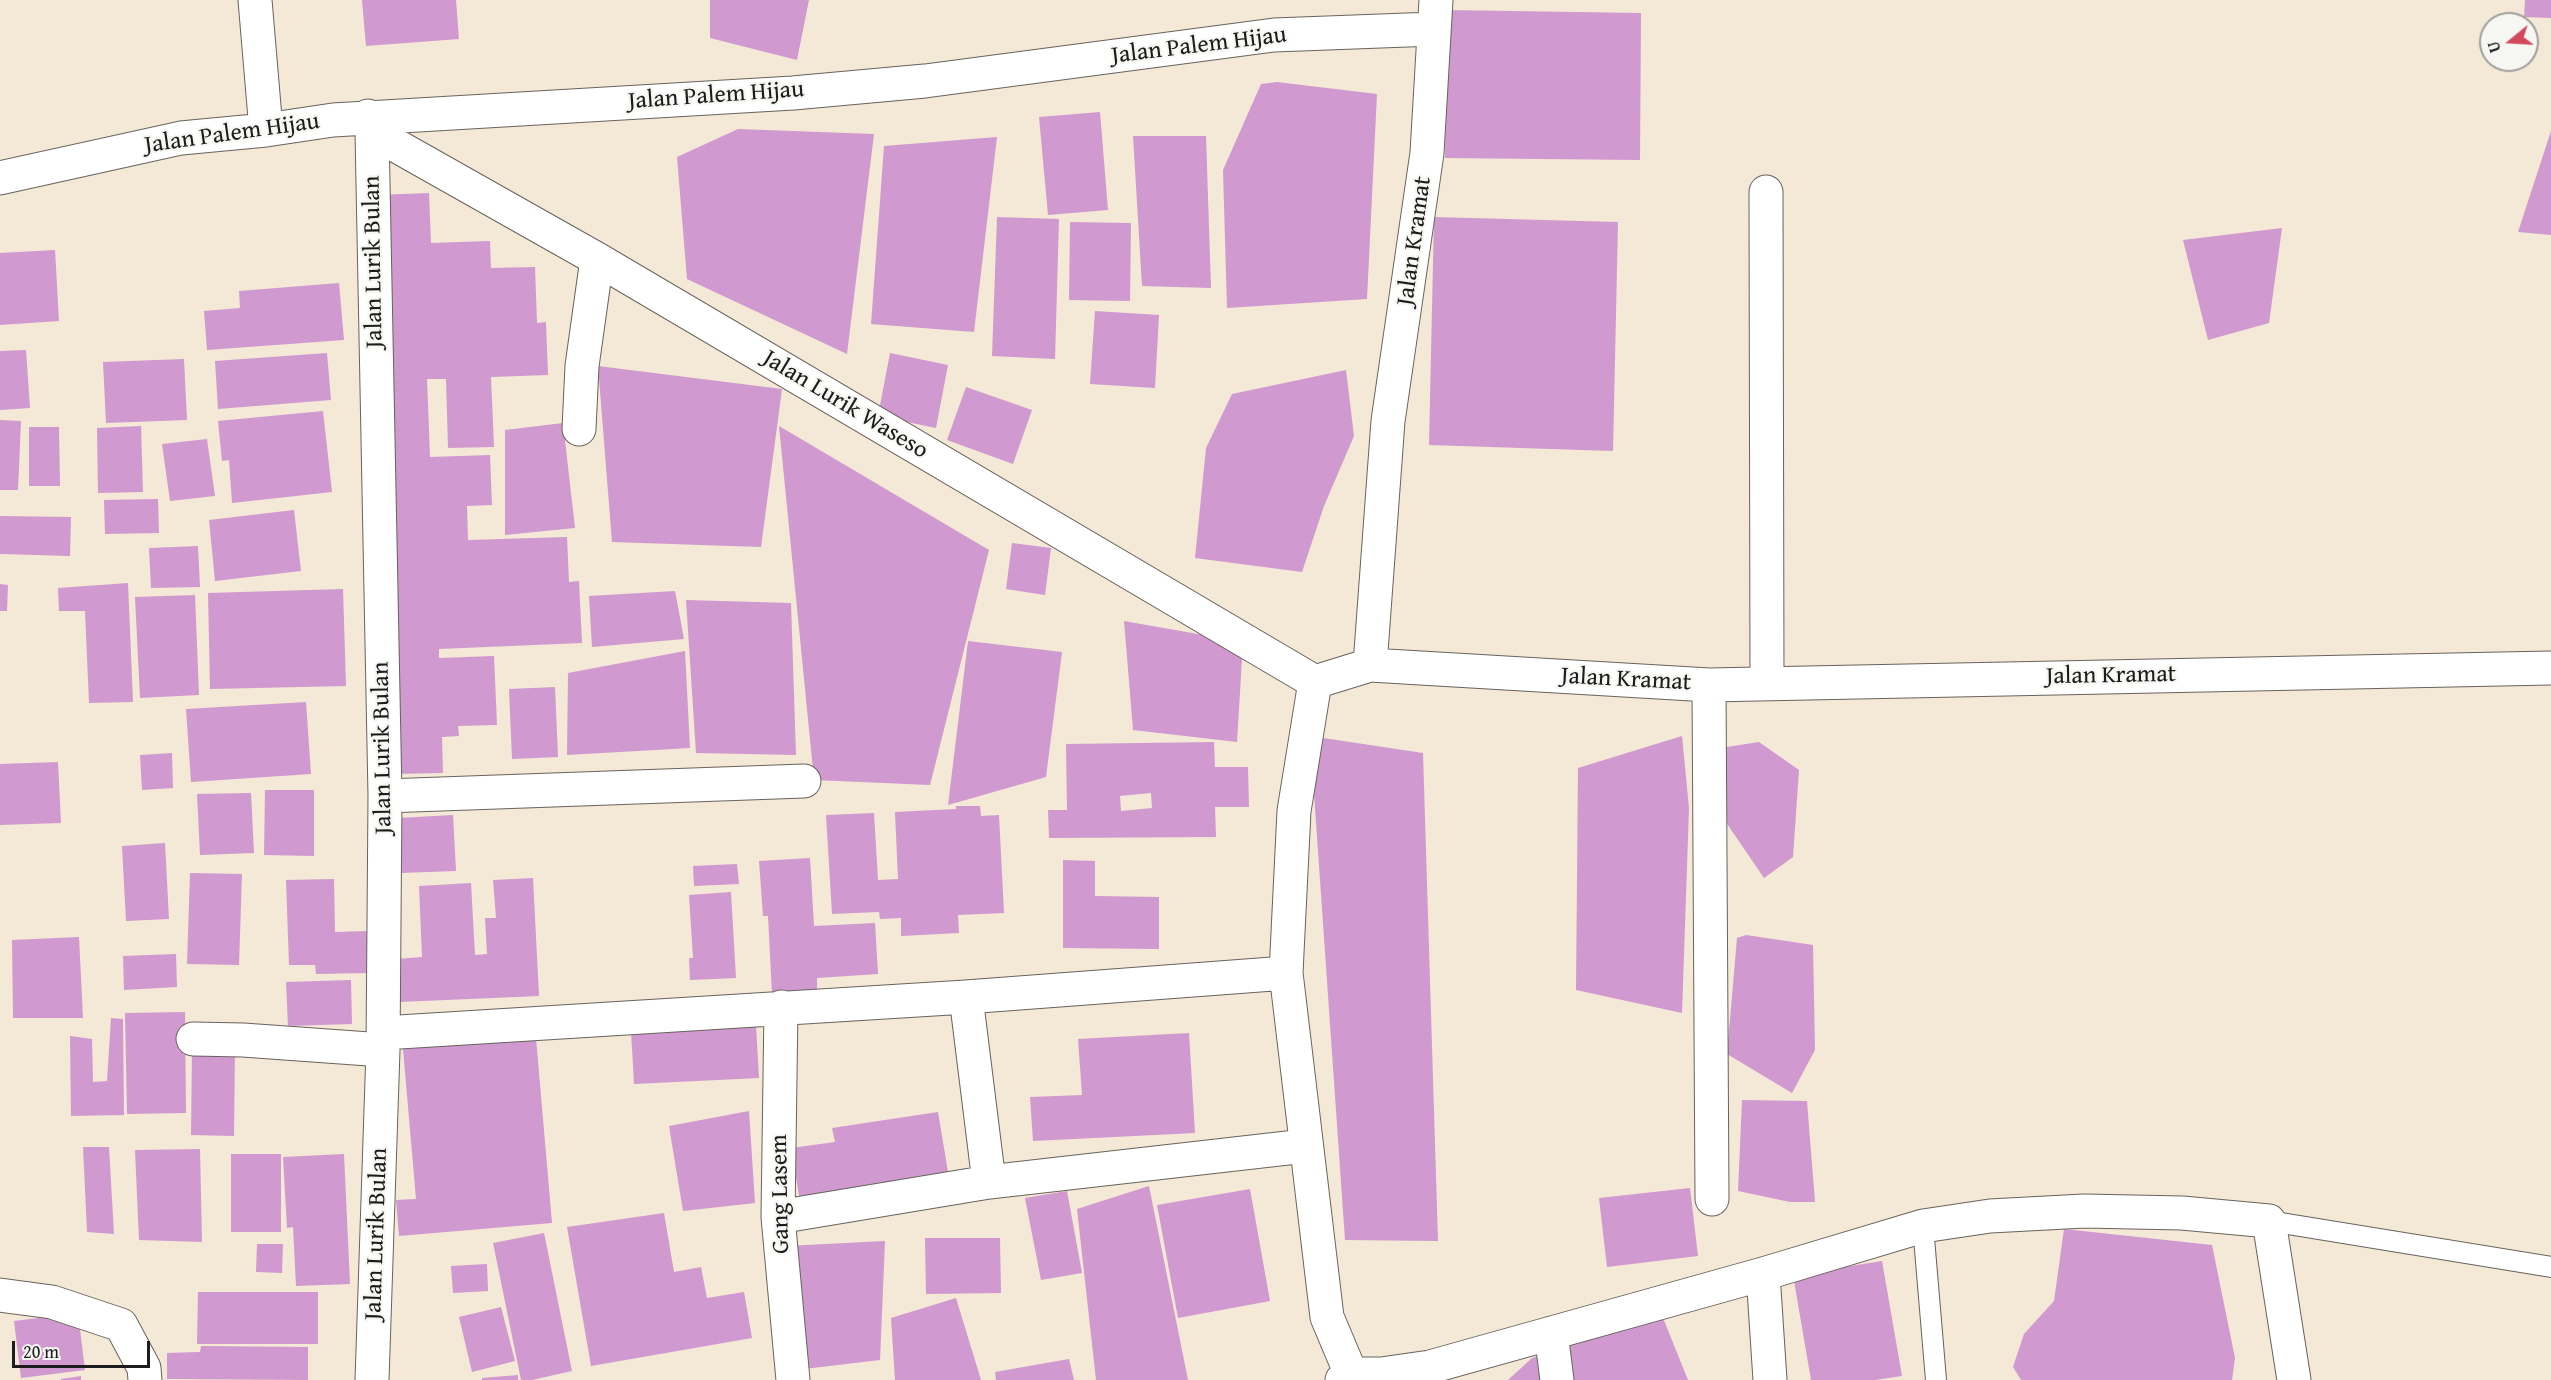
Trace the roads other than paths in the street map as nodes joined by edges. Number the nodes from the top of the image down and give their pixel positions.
1 (255, 0) edge
2 (1435, 14) edge
3 (370, 124) junction
4 (266, 130) junction
5 (0, 178) edge
6 (1766, 192) dead end
7 (597, 259) junction
8 (579, 429) dead end
9 (1370, 665) junction
10 (2551, 668) edge
11 (1315, 682) junction
12 (1767, 684) junction
13 (1709, 685) junction
14 (804, 781) dead end
15 (384, 796) junction
16 (1286, 973) junction
17 (966, 997) junction
18 (781, 1007) junction
19 (194, 1039) dead end
20 (383, 1042) junction
21 (1305, 1146) junction
22 (989, 1182) junction
23 (1712, 1199) dead end
24 (778, 1217) junction
25 (2269, 1221) junction
26 (1923, 1226) junction
27 (2551, 1267) edge
28 (1763, 1274) junction
29 (0, 1295) edge
30 (1551, 1333) junction
31 (1346, 1377) edge
32 (145, 1380) edge
33 (372, 1380) edge
34 (793, 1380) edge
35 (1557, 1380) edge
36 (1770, 1380) edge
37 (1936, 1380) edge
38 (2294, 1380) edge

1 - 4 street
2 - 3 street, Jalan Palem Hijau
2 - 9 street, Jalan Kramat
3 - 4 street, Jalan Palem Hijau
3 - 7 street, Jalan Lurik Waseso
3 - 15 street, Jalan Lurik Bulan
4 - 5 street, Jalan Palem Hijau
6 - 12 street
7 - 8 street
7 - 11 street, Jalan Lurik Waseso
9 - 11 street
9 - 13 street, Jalan Kramat
10 - 12 street, Jalan Kramat
11 - 16 street
12 - 13 street, Jalan Kramat
13 - 23 street
14 - 15 street
15 - 20 street, Jalan Lurik Bulan
16 - 17 street
16 - 21 street
17 - 18 street
17 - 22 street
18 - 20 street
18 - 24 street, Gang Lasem
19 - 20 street
20 - 33 street, Jalan Lurik Bulan
21 - 22 street
21 - 31 street
22 - 24 street
24 - 34 street, Gang Lasem
25 - 26 street
25 - 27 lane
25 - 38 street
26 - 28 street
26 - 37 lane
28 - 30 street
28 - 36 street
29 - 32 street
30 - 31 street
30 - 35 street

